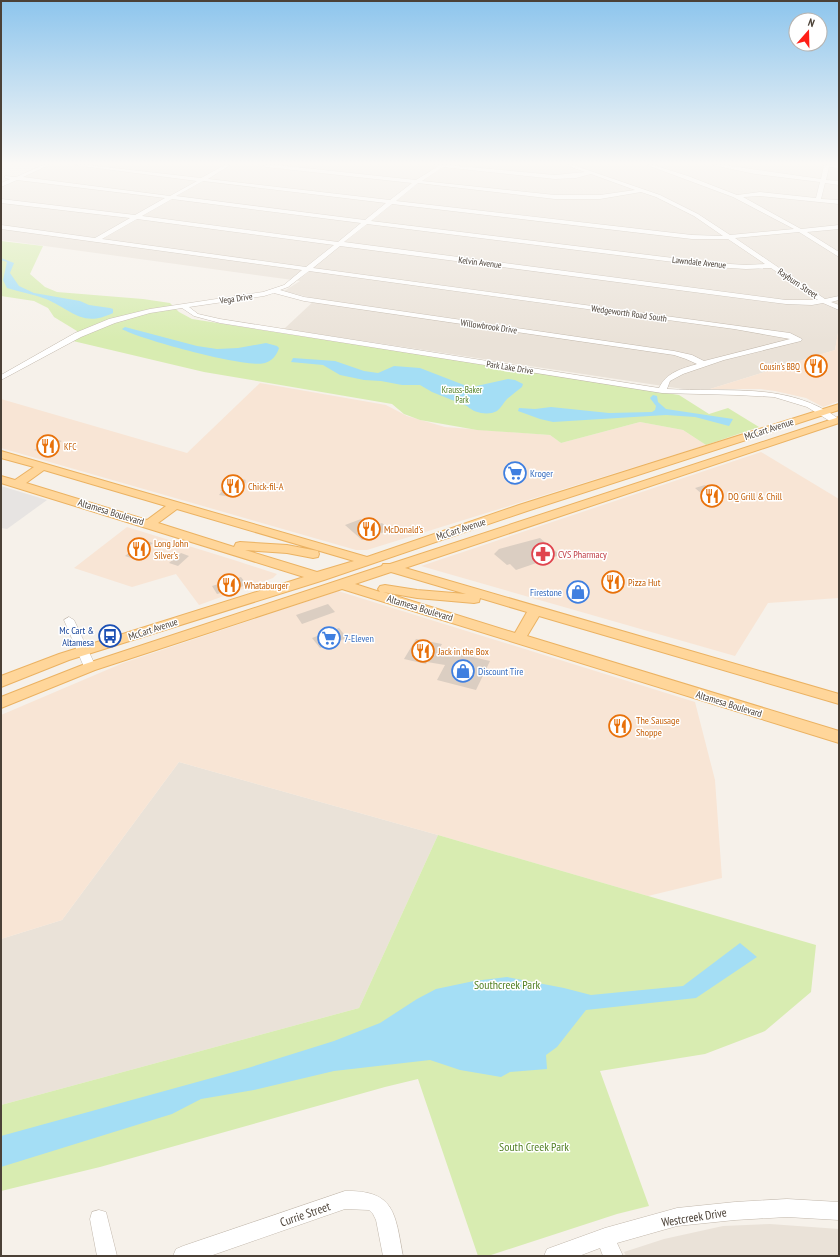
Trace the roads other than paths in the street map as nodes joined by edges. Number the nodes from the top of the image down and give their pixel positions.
1 (123, 224) edge
2 (186, 224) edge
3 (364, 224) edge
4 (388, 224) edge
5 (605, 224) edge
6 (709, 224) edge
7 (787, 224) edge
8 (1, 227) edge
9 (839, 228) edge
10 (800, 231) junction
11 (731, 238) junction
12 (97, 239) junction
13 (340, 244) junction
14 (839, 255) edge
15 (772, 266) junction
16 (310, 268) junction
17 (275, 290) junction
18 (839, 298) edge
19 (824, 301) junction
20 (183, 306) junction
21 (839, 308) edge
22 (703, 364) junction
23 (1, 378) edge
24 (662, 391) junction
25 (839, 407) edge
26 (823, 412) junction
27 (837, 420) edge
28 (1, 454) edge
29 (43, 466) junction
30 (653, 467) junction
31 (664, 478) junction
32 (1, 479) edge
33 (17, 484) junction
34 (175, 505) junction
35 (523, 508) junction
36 (536, 520) junction
37 (149, 524) junction
38 (214, 544) junction
39 (362, 563) junction
40 (280, 564) junction
41 (390, 568) junction
42 (318, 576) junction
43 (346, 583) junction
44 (281, 588) junction
45 (508, 602) junction
46 (535, 610) junction
47 (69, 620) dead end
48 (518, 639) junction
49 (83, 651) junction
50 (90, 667) junction
51 (1, 682) edge
52 (839, 699) edge
53 (1, 703) edge
54 (839, 737) edge
55 (839, 1211) edge
56 (99, 1219) dead end
57 (605, 1237) junction
58 (107, 1256) edge
59 (183, 1256) edge
60 (393, 1256) edge
61 (554, 1256) edge
62 (613, 1256) edge

1 - 12 street
2 - 13 street, Kelvin Avenue
3 - 13 street, Vega Drive
4 - 15 street, Lawndale Avenue
5 - 11 street
6 - 11 street, Rayburn Street
7 - 10 street
8 - 12 street
9 - 10 street
10 - 11 street
10 - 14 street
11 - 15 street, Rayburn Street
12 - 16 street
13 - 16 street, Vega Drive
13 - 19 street, Kelvin Avenue
15 - 19 street, Rayburn Street
16 - 17 street, Vega Drive
16 - 22 street, Wedgeworth Road South
17 - 20 street, Vega Drive
17 - 22 street, Willowbrook Drive
18 - 19 street, Kelvin Avenue
19 - 21 street, Rayburn Street
20 - 23 street, Vega Drive
20 - 24 street, Park Lake Drive
22 - 24 street, Wedgeworth Road South
24 - 26 street, Park Lake Drive
25 - 26 main road, McCart Avenue
26 - 27 street, Park Lake Drive
26 - 30 main road, McCart Avenue
27 - 31 main road, McCart Avenue
28 - 29 main road
29 - 33 main road
29 - 34 main road
30 - 31 main road
30 - 35 main road, McCart Avenue
31 - 36 main road, McCart Avenue
32 - 33 main road, Altamesa Boulevard
33 - 37 main road, Altamesa Boulevard
34 - 37 main road
34 - 39 main road
35 - 36 main road
35 - 39 main road, McCart Avenue
36 - 41 main road, McCart Avenue
37 - 38 main road, Altamesa Boulevard
38 - 39 main road
38 - 40 main road, Altamesa Boulevard
39 - 41 main road
39 - 42 main road, McCart Avenue
40 - 42 main road, Altamesa Boulevard
40 - 44 main road
41 - 43 main road, McCart Avenue
41 - 45 main road
42 - 43 main road, Altamesa Boulevard
42 - 44 main road, McCart Avenue
43 - 45 main road
43 - 48 main road, Altamesa Boulevard
43 - 50 main road, McCart Avenue
44 - 49 main road, McCart Avenue
45 - 46 main road
46 - 48 main road
46 - 52 main road
47 - 49 street
48 - 54 main road, Altamesa Boulevard
49 - 50 street
49 - 51 main road, McCart Avenue
50 - 53 main road, McCart Avenue
55 - 57 street, Westcreek Drive
56 - 58 street
57 - 61 street, Westcreek Drive
57 - 62 street
59 - 60 street, Currie Street

